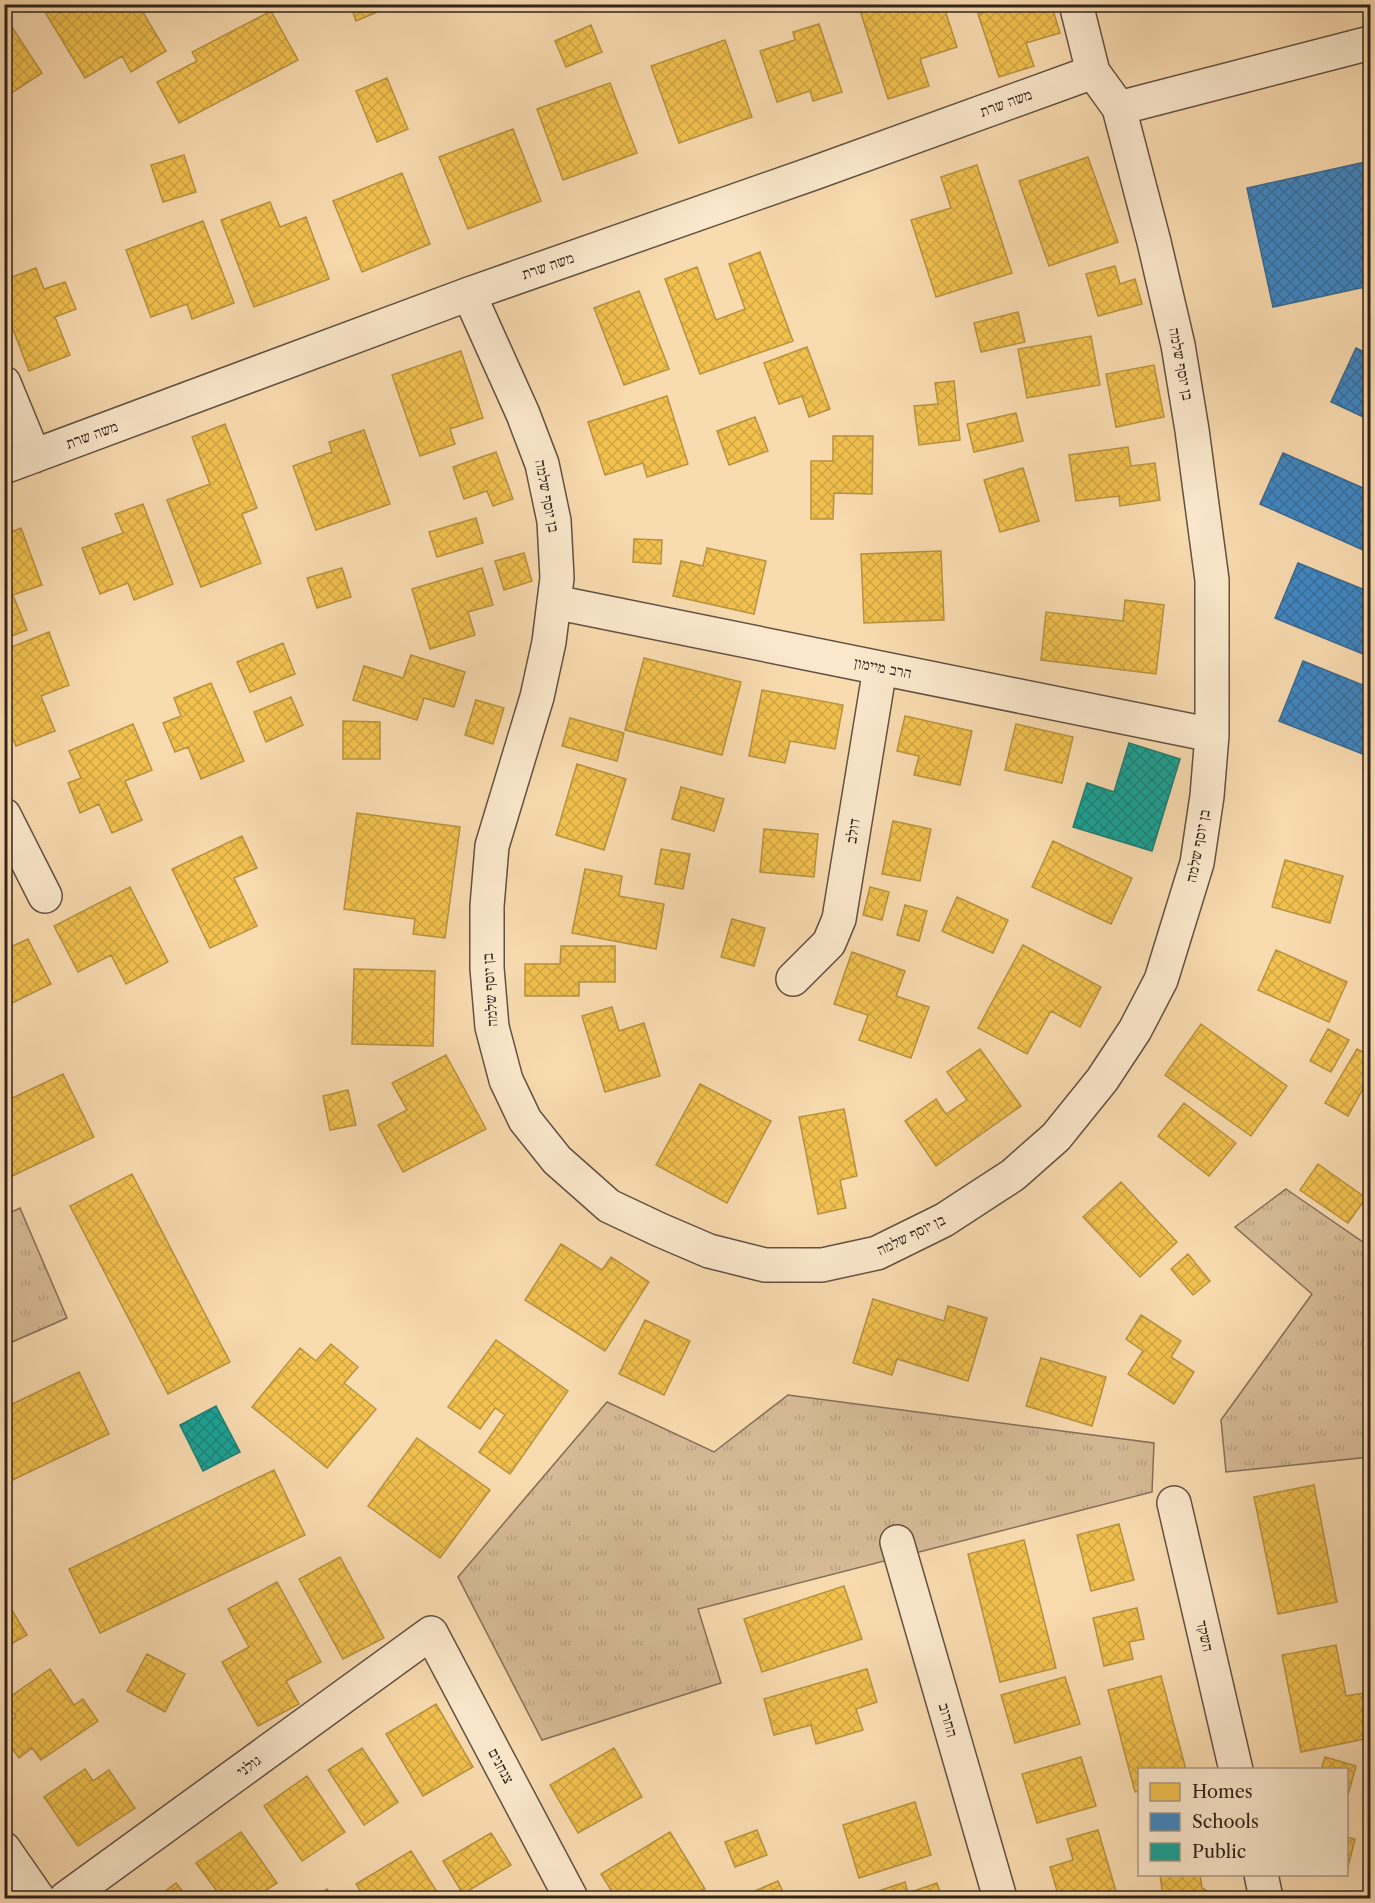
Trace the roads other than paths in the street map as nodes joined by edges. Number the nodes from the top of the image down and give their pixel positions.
1 (1076, 4) edge
2 (1371, 43) edge
3 (1093, 72) junction
4 (1119, 108) junction
5 (469, 294) junction
6 (4, 383) edge
7 (19, 462) edge
8 (554, 602) junction
9 (880, 668) junction
10 (1212, 735) junction
11 (4, 815) edge
12 (45, 896) dead end
13 (793, 979) dead end
14 (1174, 1503) dead end
15 (897, 1542) dead end
16 (431, 1633) joint
17 (1236, 1768) edge
18 (4, 1849) edge
19 (1261, 1876) edge
20 (29, 1895) edge
21 (66, 1899) edge
22 (571, 1899) edge
23 (1000, 1899) edge
24 (1266, 1899) edge

1 - 3 street
2 - 4 street
3 - 4 street, בן יוסף שלמה
3 - 5 street, משה שרת
4 - 10 street, בן יוסף שלמה
5 - 7 street, משה שרת
5 - 8 street, בן יוסף שלמה
6 - 7 street
8 - 9 street, הרב מיימון
8 - 10 street, בן יוסף שלמה
9 - 10 street, הרב מיימון
9 - 13 street, דולב
11 - 12 street
14 - 17 street, השקד
15 - 23 street, החרוב
16 - 21 street, גולני
16 - 22 street, צנחנים
18 - 20 street
19 - 24 street

